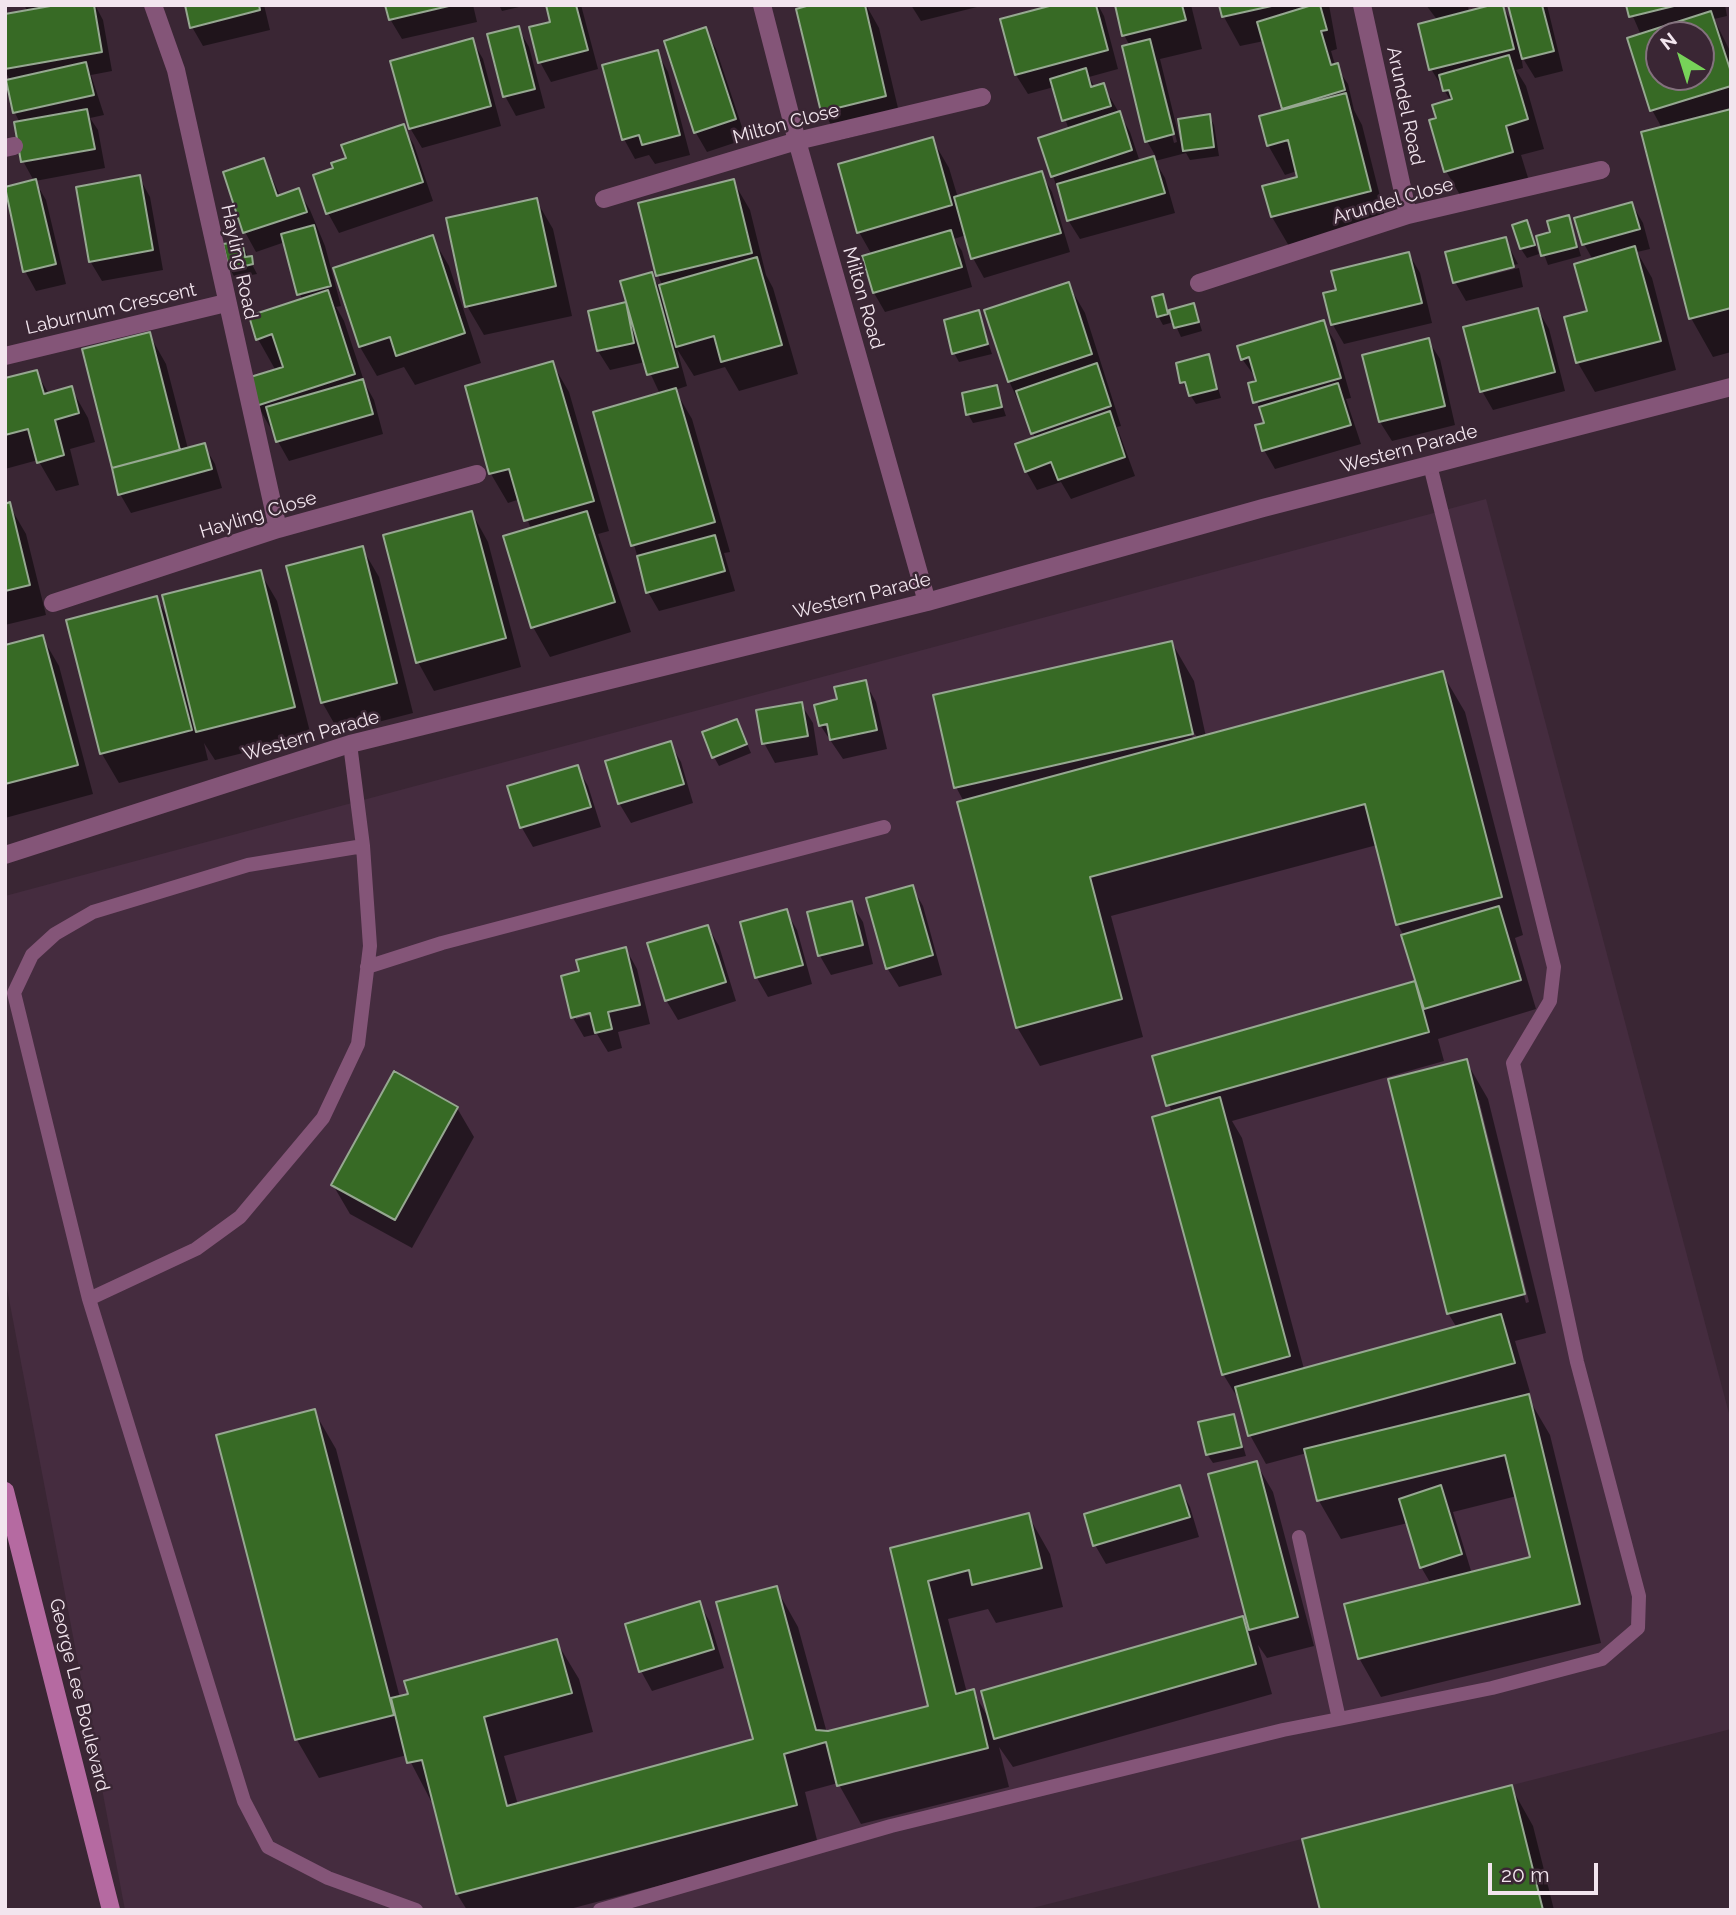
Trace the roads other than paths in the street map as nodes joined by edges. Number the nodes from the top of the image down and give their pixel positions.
1 (153, 5) edge
2 (762, 5) edge
3 (1362, 5) edge
4 (982, 97) dead end
5 (797, 141) junction
6 (1601, 170) dead end
7 (604, 199) dead end
8 (1408, 215) junction
9 (1199, 283) dead end
10 (226, 303) junction
11 (5, 356) edge
12 (1731, 387) edge
13 (1430, 465) junction
14 (477, 474) dead end
15 (278, 529) junction
16 (927, 602) junction
17 (53, 603) dead end
18 (350, 744) junction
19 (884, 827) dead end
20 (363, 846) junction
21 (5, 855) edge
22 (368, 967) junction
23 (89, 1299) junction
24 (5, 1491) edge
25 (1298, 1537) dead end
26 (1339, 1719) junction
27 (111, 1910) edge
28 (416, 1910) edge
29 (600, 1910) edge

1 - 10 street, Hayling Road
2 - 5 street, Milton Road
3 - 8 street, Arundel Road
4 - 5 street, Milton Close
5 - 7 street, Milton Close
5 - 16 street, Milton Road
6 - 8 street, Arundel Close
8 - 9 street, Arundel Close
10 - 11 street, Laburnum Crescent
10 - 15 street, Hayling Road
12 - 13 street, Western Parade
13 - 16 street, Western Parade
13 - 26 lane
14 - 15 street, Hayling Close
15 - 17 street, Hayling Close
16 - 18 street, Western Parade
18 - 20 lane
18 - 21 street, Western Parade
19 - 22 lane
20 - 22 lane
20 - 23 lane
22 - 23 lane
23 - 28 lane
24 - 27 main road, George Lee Boulevard
25 - 26 lane
26 - 29 lane

